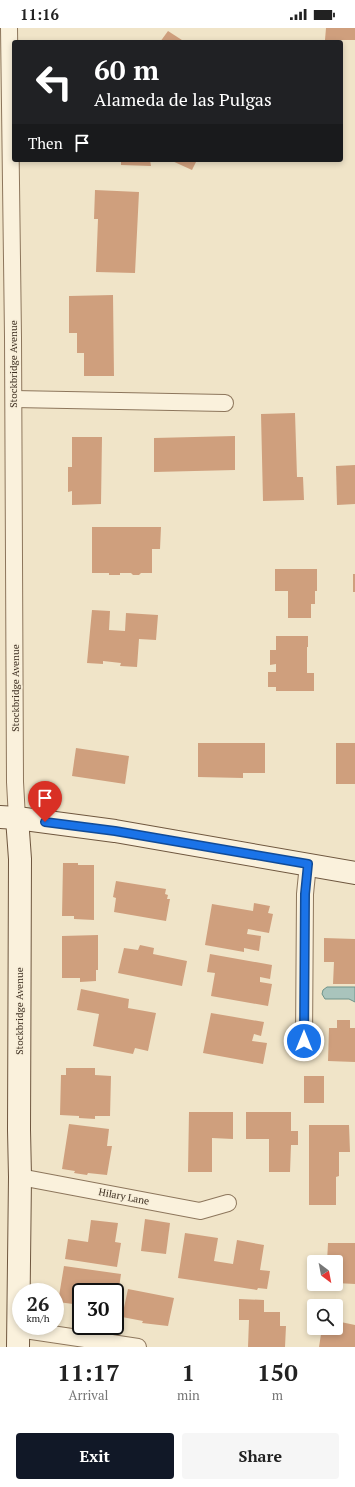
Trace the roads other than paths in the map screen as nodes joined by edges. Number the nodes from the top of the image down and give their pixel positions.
1 (9, 28) edge
2 (14, 398) junction
3 (225, 403) dead end
4 (9, 818) edge
5 (308, 864) junction
6 (355, 873) edge
7 (304, 1041) dead end
8 (20, 1177) junction
9 (228, 1203) dead end
10 (18, 1338) edge
11 (138, 1347) edge

1 - 2 street, Stockbridge Avenue
2 - 3 street
2 - 4 street, Stockbridge Avenue
4 - 5 street
4 - 8 street, Stockbridge Avenue
5 - 6 street
5 - 7 street
8 - 9 street, Hilary Lane
8 - 10 street, Stockbridge Avenue
10 - 11 street

